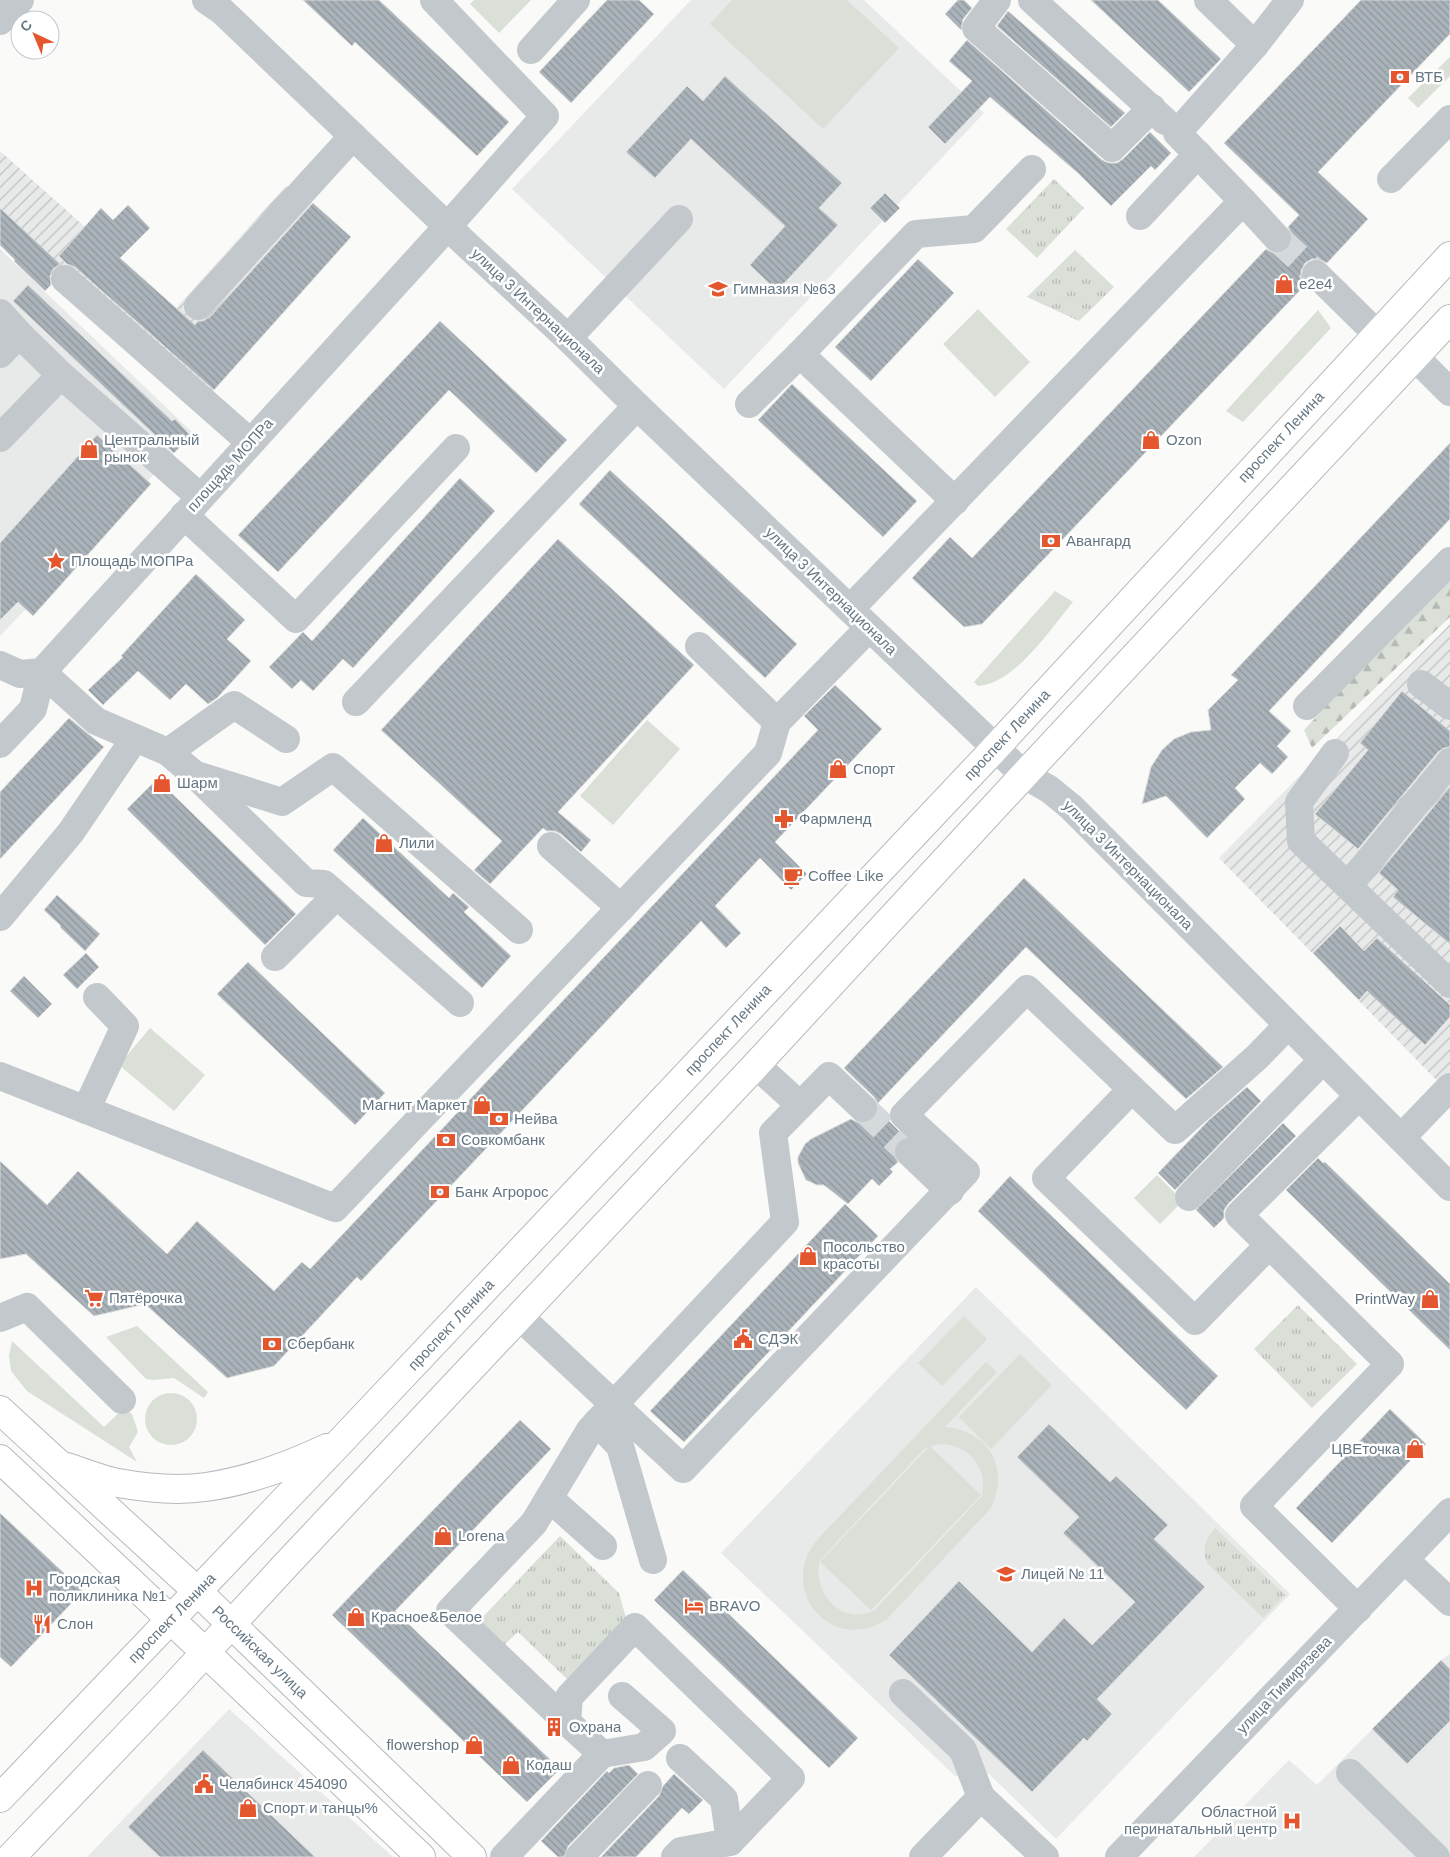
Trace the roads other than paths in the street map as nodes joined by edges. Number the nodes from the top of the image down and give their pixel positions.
1 (20, 0) edge
2 (206, 0) edge
3 (434, 0) edge
4 (576, 0) edge
5 (997, 0) edge
6 (1032, 0) edge
7 (1208, 0) edge
8 (1290, 0) edge
9 (0, 21) edge
10 (1255, 44) junction
11 (530, 50) dead end
12 (1152, 108) junction
13 (1450, 119) edge
14 (1177, 133) junction
15 (353, 136) junction
16 (1198, 154) junction
17 (1032, 169) dead end
18 (1391, 179) dead end
19 (1243, 201) junction
20 (1140, 216) dead end
21 (679, 219) dead end
22 (448, 226) junction
23 (1278, 238) tunnel mouth
24 (1450, 256) edge
25 (1316, 274) tunnel mouth
26 (64, 279) dead end
27 (198, 306) dead end
28 (0, 313) edge
29 (1450, 318) edge
30 (19, 334) junction
31 (1376, 334) junction
32 (568, 338) junction
33 (0, 354) edge
34 (800, 354) junction
35 (1414, 356) junction
36 (61, 375) junction
37 (1450, 392) edge
38 (749, 404) dead end
39 (637, 406) junction
40 (0, 438) edge
41 (250, 442) junction
42 (456, 448) dead end
43 (955, 501) junction
44 (192, 506) junction
45 (1450, 561) edge
46 (850, 609) junction
47 (870, 628) junction
48 (699, 646) dead end
49 (0, 665) edge
50 (42, 672) junction
51 (1421, 684) dead end
52 (356, 702) dead end
53 (1307, 706) dead end
54 (1450, 706) edge
55 (778, 722) junction
56 (2, 737) edge
57 (134, 738) junction
58 (286, 739) dead end
59 (995, 748) junction
60 (168, 752) junction
61 (1335, 753) dead end
62 (1450, 762) edge
63 (194, 774) junction
64 (1024, 775) junction
65 (550, 846) dead end
66 (1348, 886) junction
67 (336, 896) junction
68 (620, 908) junction
69 (0, 917) edge
70 (519, 930) dead end
71 (275, 957) dead end
72 (1450, 984) edge
73 (97, 997) dead end
74 (460, 1004) dead end
75 (1288, 1024) junction
76 (1323, 1060) junction
77 (756, 1065) junction
78 (0, 1076) edge
79 (1450, 1087) edge
80 (1132, 1089) junction
81 (1359, 1096) junction
82 (800, 1105) junction
83 (863, 1108) tunnel mouth
84 (86, 1110) junction
85 (1401, 1138) junction
86 (909, 1152) tunnel mouth
87 (1450, 1187) edge
88 (950, 1191) junction
89 (1189, 1197) dead end
90 (1269, 1245) junction
91 (519, 1316) junction
92 (0, 1318) edge
93 (122, 1400) dead end
94 (0, 1410) edge
95 (605, 1413) junction
96 (342, 1440) junction
97 (0, 1459) edge
98 (60, 1465) junction
99 (549, 1498) junction
100 (1450, 1512) edge
101 (603, 1546) dead end
102 (653, 1560) dead end
103 (1405, 1560) junction
104 (197, 1591) junction
105 (1450, 1602) edge
106 (1358, 1609) junction
107 (171, 1619) junction
108 (232, 1625) junction
109 (205, 1652) junction
110 (903, 1694) dead end
111 (622, 1696) dead end
112 (567, 1722) junction
113 (602, 1754) junction
114 (680, 1758) dead end
115 (1350, 1773) dead end
116 (648, 1785) dead end
117 (981, 1797) junction
118 (0, 1798) edge
119 (730, 1842) junction
120 (1440, 1851) edge
121 (20, 1854) edge
122 (421, 1857) edge
123 (472, 1857) edge
124 (504, 1857) edge
125 (579, 1857) edge
126 (675, 1857) edge
127 (923, 1857) edge
128 (1045, 1857) edge
129 (1119, 1857) edge

1 - 9 street
2 - 15 street, улица 3 Интернационала
3 - 22 street, площадь МОПРа
4 - 11 street
5 - 12 street
6 - 12 street
7 - 10 street
8 - 10 street
10 - 14 street
12 - 14 street
13 - 18 street
14 - 16 street
15 - 22 street, улица 3 Интернационала
15 - 27 street
16 - 19 street
16 - 20 street
17 - 34 street
19 - 23 street
19 - 43 street
21 - 32 street
22 - 32 street, улица 3 Интернационала
22 - 41 street, площадь МОПРа
24 - 31 main road, проспект Ленина
25 - 31 street
26 - 41 street
28 - 30 street
29 - 35 main road
30 - 33 street
30 - 36 street
31 - 59 main road, проспект Ленина
32 - 39 street, улица 3 Интернационала
34 - 38 street
34 - 43 street
35 - 37 street
35 - 64 main road
36 - 40 street
36 - 44 street
39 - 46 street, улица 3 Интернационала
39 - 52 street
41 - 44 street, площадь МОПРа
42 - 44 street
43 - 46 street
44 - 50 street, площадь МОПРа
45 - 53 street
46 - 47 street, улица 3 Интернационала
47 - 55 street
47 - 59 street, улица 3 Интернационала
48 - 55 street
49 - 50 street
50 - 56 street
50 - 57 street
51 - 54 street
55 - 68 street
57 - 60 street
57 - 69 street
58 - 60 street
59 - 64 street, улица 3 Интернационала
59 - 96 main road, проспект Ленина
60 - 63 street
61 - 66 street
62 - 66 street
63 - 67 street
63 - 70 street
64 - 75 street, улица 3 Интернационала
64 - 77 main road
65 - 68 street
66 - 72 street
67 - 71 street
67 - 74 street
68 - 84 street
73 - 84 street
75 - 76 street, улица 3 Интернационала
75 - 80 street
76 - 81 street, улица 3 Интернационала
76 - 89 street
77 - 82 street
77 - 91 main road
78 - 84 street
79 - 85 street
80 - 88 street
80 - 90 street
81 - 85 street, улица 3 Интернационала
81 - 90 street
82 - 83 street
82 - 95 street
85 - 87 street, улица 3 Интернационала
86 - 88 street
88 - 95 street
90 - 106 street
91 - 95 street
91 - 108 main road
92 - 93 street
94 - 98 main road, Российская улица
95 - 99 street
95 - 102 street
96 - 98 main road
96 - 104 main road, проспект Ленина
97 - 107 main road
98 - 104 main road, Российская улица
99 - 101 street
99 - 112 street
100 - 103 street, улица Тимирязева
103 - 105 street
103 - 106 street, улица Тимирязева
104 - 107 main road, проспект Ленина
104 - 108 main road, Российская улица
106 - 129 street, улица Тимирязева
107 - 109 main road
107 - 118 main road, проспект Ленина
108 - 109 main road
108 - 123 main road, Российская улица
109 - 121 main road
109 - 122 main road
110 - 117 street
111 - 113 street
112 - 113 street
112 - 119 street
113 - 124 street
114 - 119 street
115 - 120 street
116 - 125 street
117 - 127 street
117 - 128 street
119 - 126 street

